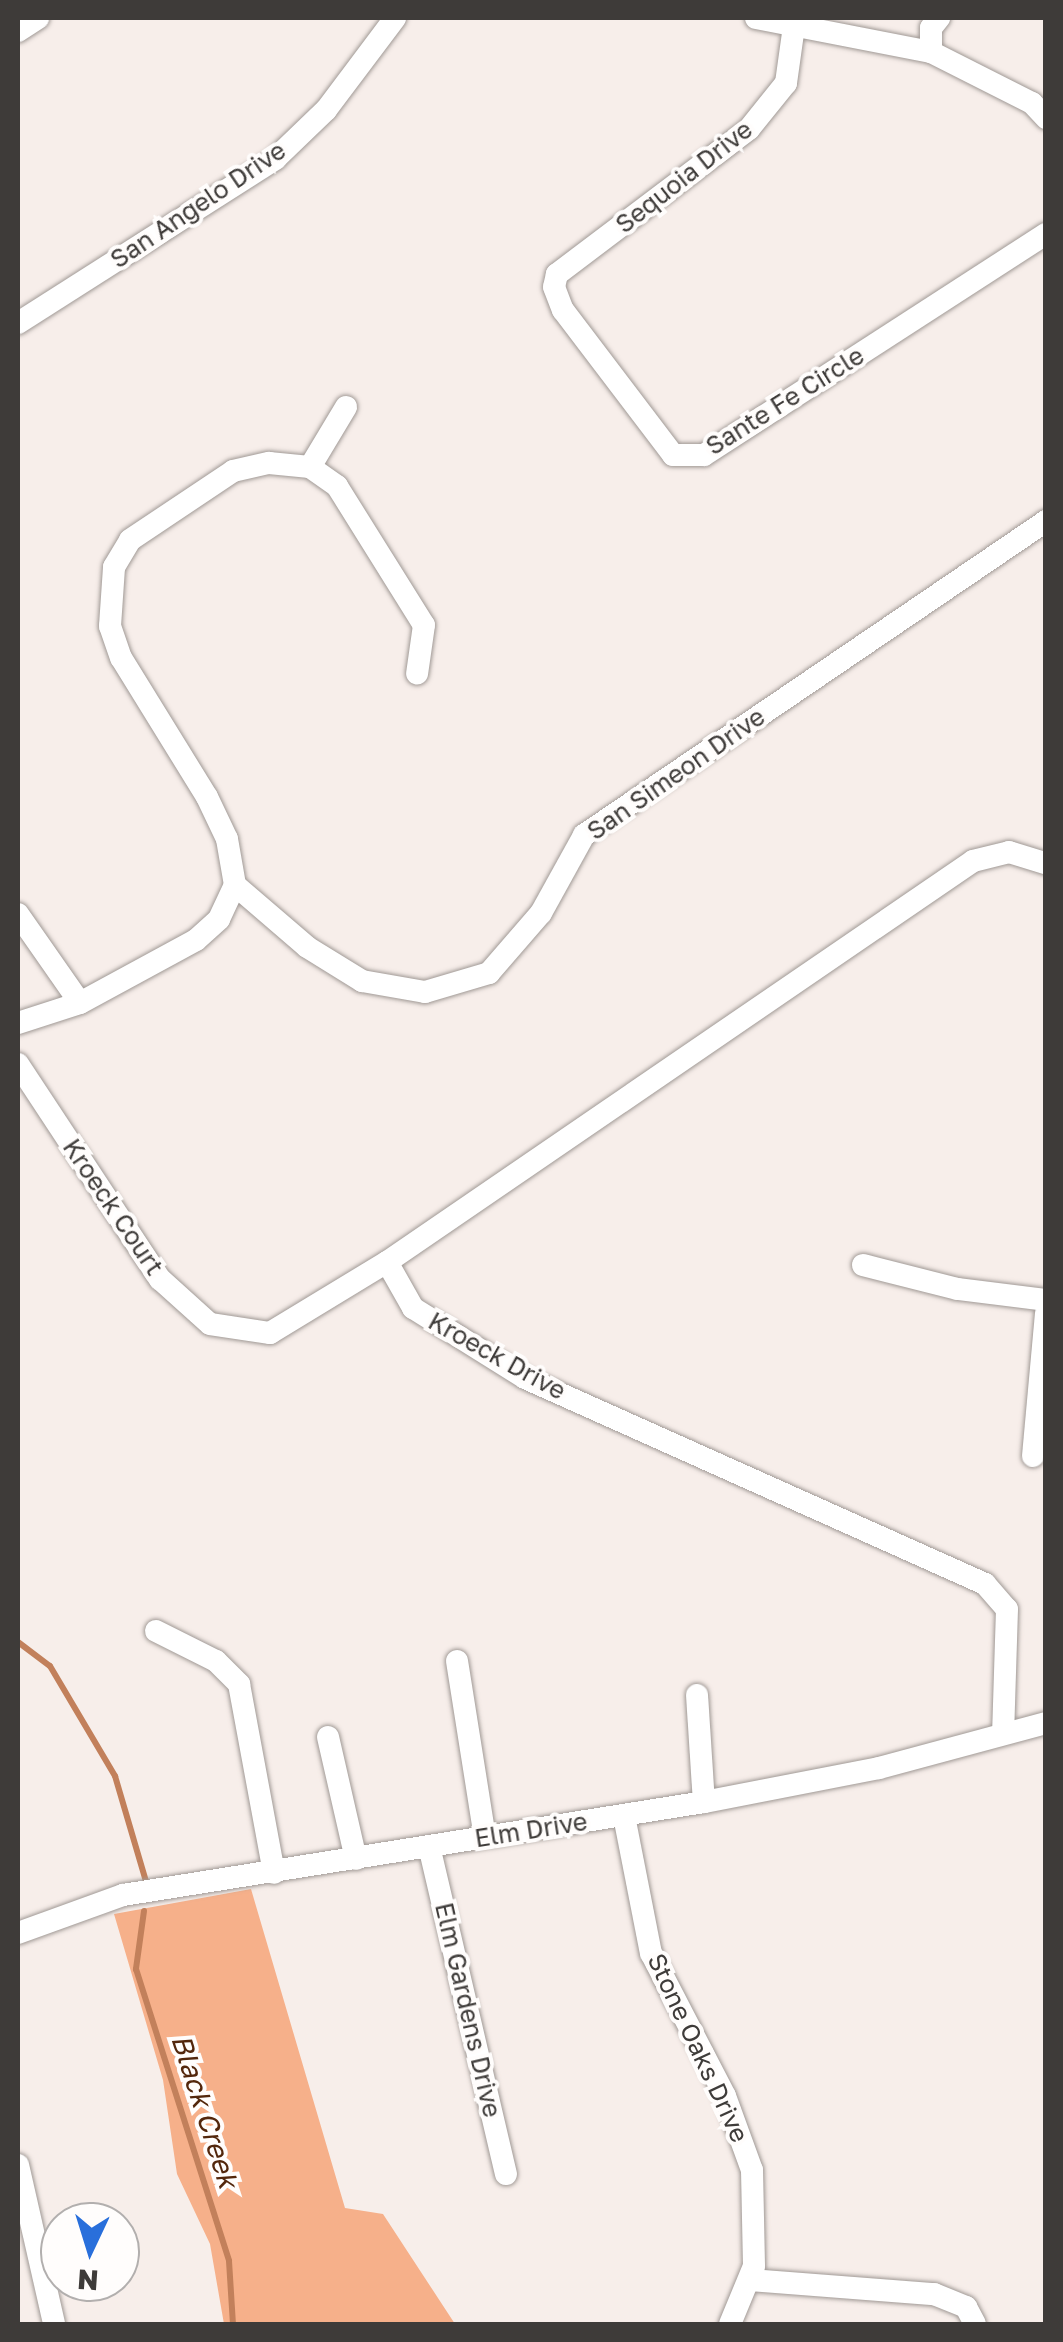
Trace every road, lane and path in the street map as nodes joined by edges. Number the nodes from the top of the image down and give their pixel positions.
1 (38, 18) edge
2 (395, 18) edge
3 (756, 18) edge
4 (938, 18) edge
5 (794, 26) junction
6 (18, 30) edge
7 (932, 52) junction
8 (1046, 118) edge
9 (1046, 234) edge
10 (562, 310) joint
11 (18, 323) edge
12 (346, 407) dead end
13 (310, 467) junction
14 (1046, 521) edge
15 (416, 674) dead end
16 (1046, 864) edge
17 (235, 886) junction
18 (18, 914) edge
19 (80, 1003) junction
20 (18, 1024) edge
21 (18, 1064) edge
22 (387, 1262) junction
23 (863, 1265) dead end
24 (1046, 1300) edge
25 (1046, 1314) edge
26 (1033, 1456) dead end
27 (156, 1631) dead end
28 (456, 1661) dead end
29 (696, 1695) dead end
30 (1046, 1723) edge
31 (1003, 1733) junction
32 (328, 1737) dead end
33 (704, 1802) junction
34 (624, 1816) junction
35 (485, 1837) junction
36 (429, 1846) junction
37 (356, 1859) junction
38 (274, 1873) junction
39 (18, 1933) edge
40 (18, 2165) edge
41 (506, 2174) dead end
42 (750, 2280) junction
43 (54, 2324) edge
44 (730, 2324) edge
45 (974, 2324) edge

1 - 6 street
2 - 11 street, San Angelo Drive
3 - 5 street
4 - 7 street
5 - 7 street
5 - 10 street, Sequoia Drive
7 - 8 street
9 - 10 street, Sante Fe Circle
12 - 13 street
13 - 15 street
13 - 17 street
14 - 17 street, San Simeon Drive
16 - 22 street
17 - 19 street
18 - 19 street
19 - 20 street
21 - 22 street, Kroeck Court
22 - 31 street, Kroeck Drive
23 - 24 street
25 - 26 street
27 - 38 street
28 - 35 street
29 - 33 street
30 - 31 street, Elm Drive
31 - 33 street, Elm Drive
32 - 37 street
33 - 34 street, Elm Drive
34 - 35 street, Elm Drive
34 - 42 street, Stone Oaks Drive
35 - 36 street, Elm Drive
36 - 37 street, Elm Drive
36 - 41 street, Elm Gardens Drive
37 - 38 street, Elm Drive
38 - 39 street, Elm Drive
40 - 43 street
42 - 44 street, Stone Oaks Drive
42 - 45 street

